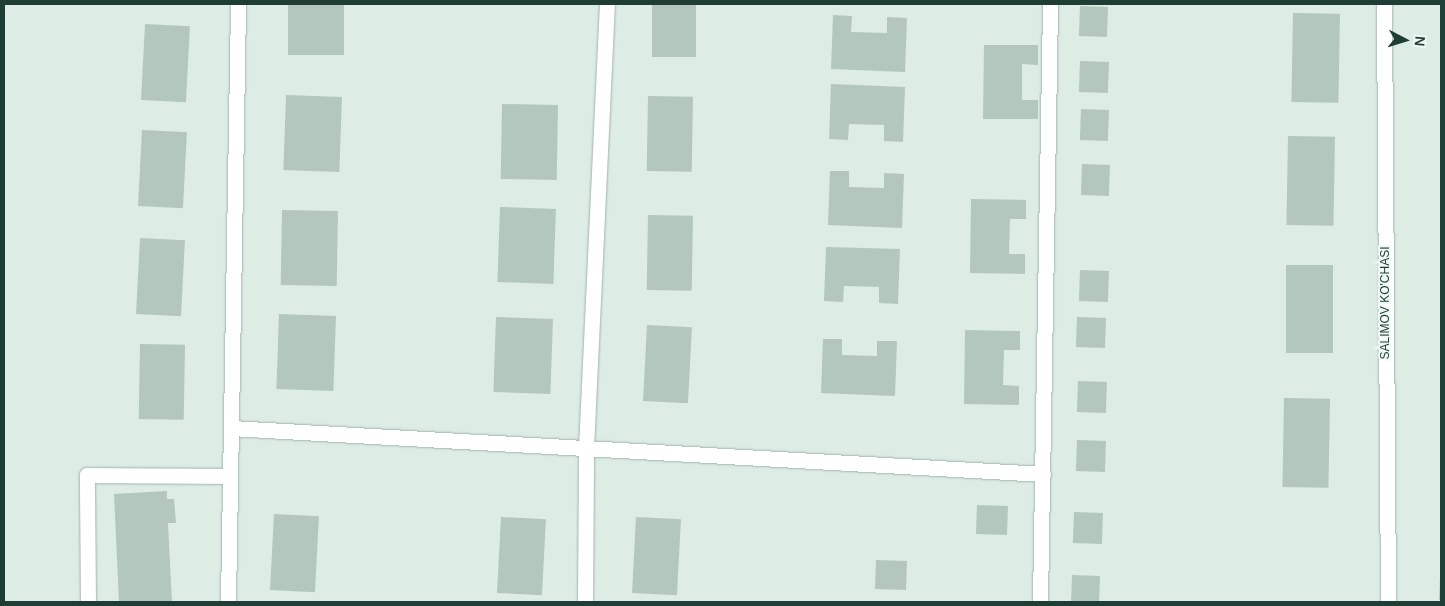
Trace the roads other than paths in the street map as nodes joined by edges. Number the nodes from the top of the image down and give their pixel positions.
1 (238, 4) edge
2 (607, 4) edge
3 (1050, 4) edge
4 (1384, 4) edge
5 (231, 428) junction
6 (586, 448) junction
7 (1043, 474) junction
8 (230, 476) junction
9 (88, 602) edge
10 (228, 602) edge
11 (585, 602) edge
12 (1040, 602) edge
13 (1388, 602) edge

1 - 5 street
2 - 6 street
3 - 7 street
4 - 13 street, SALIMOV KO'CHASI
5 - 6 street
5 - 8 street
6 - 7 street
6 - 11 street
7 - 12 street
8 - 9 street
8 - 10 street

